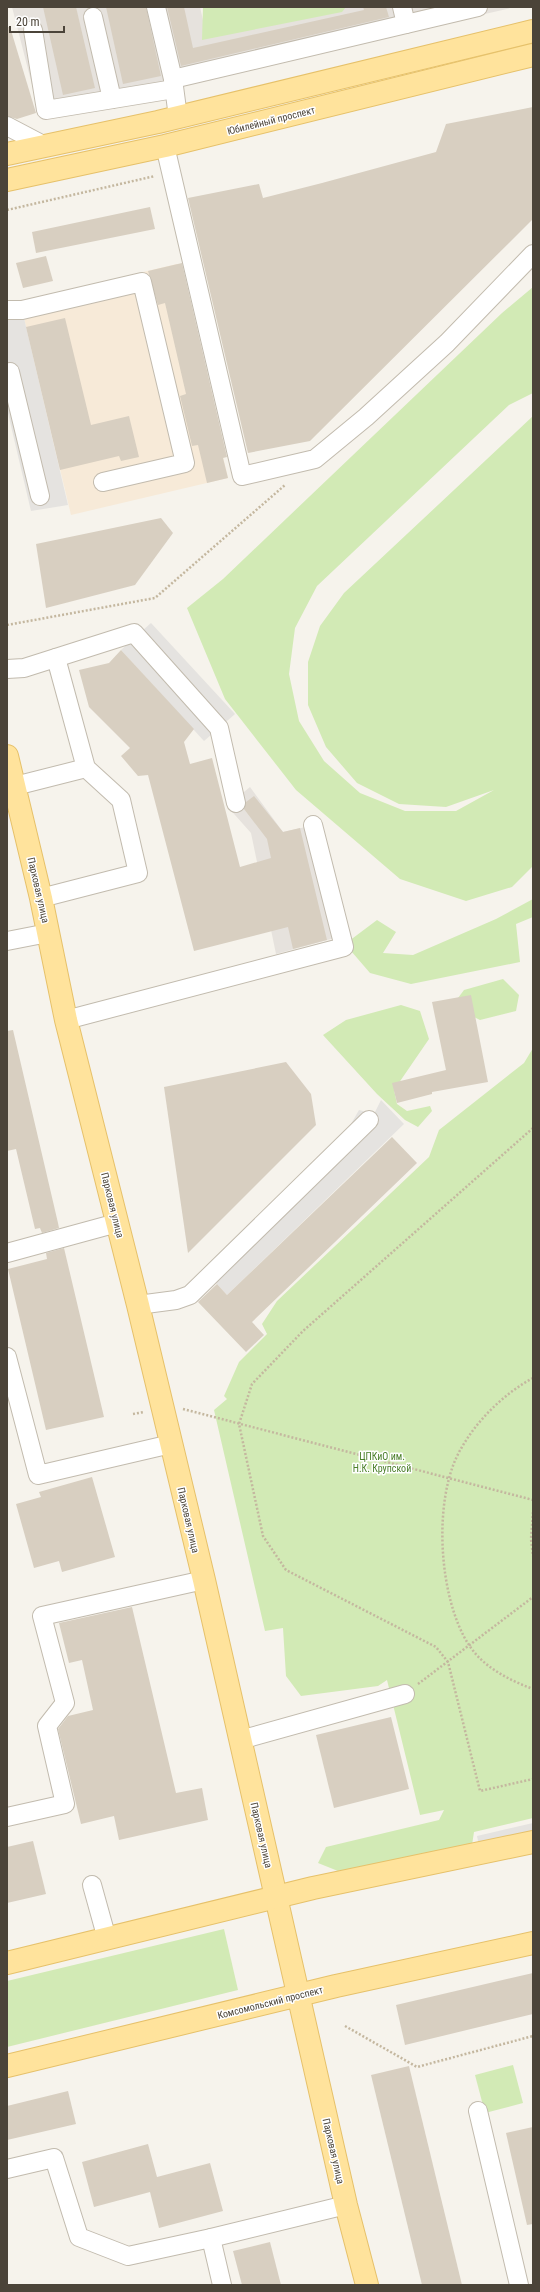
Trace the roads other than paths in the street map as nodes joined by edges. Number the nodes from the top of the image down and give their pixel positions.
1 (156, 7) edge
2 (478, 7) edge
3 (404, 15) edge
4 (93, 17) dead end
5 (33, 30) dead end
6 (533, 31) edge
7 (533, 55) edge
8 (174, 84) junction
9 (112, 99) junction
10 (178, 117) junction
11 (7, 126) edge
12 (45, 146) junction
13 (165, 146) junction
14 (7, 154) edge
15 (7, 180) edge
16 (533, 254) edge
17 (7, 310) edge
18 (8, 370) edge
19 (103, 482) dead end
20 (40, 496) dead end
21 (56, 658) junction
22 (7, 670) edge
23 (7, 756) edge
24 (86, 768) junction
25 (15, 786) junction
26 (236, 803) dead end
27 (313, 825) dead end
28 (41, 898) junction
29 (48, 933) junction
30 (7, 941) edge
31 (66, 1020) junction
32 (369, 1120) dead end
33 (117, 1223) junction
34 (7, 1253) edge
35 (138, 1305) junction
36 (7, 1357) edge
37 (11, 1387) edge
38 (171, 1444) junction
39 (204, 1580) junction
40 (405, 1694) road end
41 (240, 1740) junction
42 (7, 1817) edge
43 (533, 1842) edge
44 (92, 1885) dead end
45 (277, 1898) junction
46 (107, 1939) junction
47 (533, 1943) edge
48 (7, 1963) edge
49 (298, 1995) junction
50 (7, 2066) edge
51 (478, 2110) dead end
52 (7, 2170) edge
53 (346, 2204) junction
54 (211, 2238) junction
55 (222, 2285) edge
56 (367, 2285) edge
57 (519, 2285) edge

1 - 8 street
2 - 3 street
3 - 8 street
4 - 9 street
5 - 9 street
6 - 10 main road
7 - 13 main road, Юбилейный проспект
8 - 9 street
8 - 10 street
10 - 12 main road
11 - 12 street
12 - 14 main road
13 - 15 main road, Юбилейный проспект
13 - 16 street
17 - 19 street
18 - 20 street
21 - 22 street
21 - 24 street
21 - 26 street
23 - 25 main road, Парковая улица
24 - 25 street
24 - 28 street
25 - 28 main road, Парковая улица
27 - 31 street
28 - 29 main road, Парковая улица
29 - 30 street
29 - 31 main road, Парковая улица
31 - 33 main road, Парковая улица
32 - 35 street
33 - 34 street
33 - 35 main road, Парковая улица
35 - 38 main road, Парковая улица
36 - 37 street
37 - 38 street
38 - 39 main road, Парковая улица
39 - 41 main road, Парковая улица
39 - 42 street
40 - 41 street
41 - 45 main road, Парковая улица
43 - 45 main road
44 - 46 street
45 - 46 main road
45 - 49 main road, Парковая улица
46 - 48 main road
47 - 49 main road, Комсомольский проспект
49 - 50 main road, Комсомольский проспект
49 - 53 main road, Парковая улица
51 - 57 street
52 - 54 street
53 - 54 street
53 - 56 main road, Парковая улица
54 - 55 street

